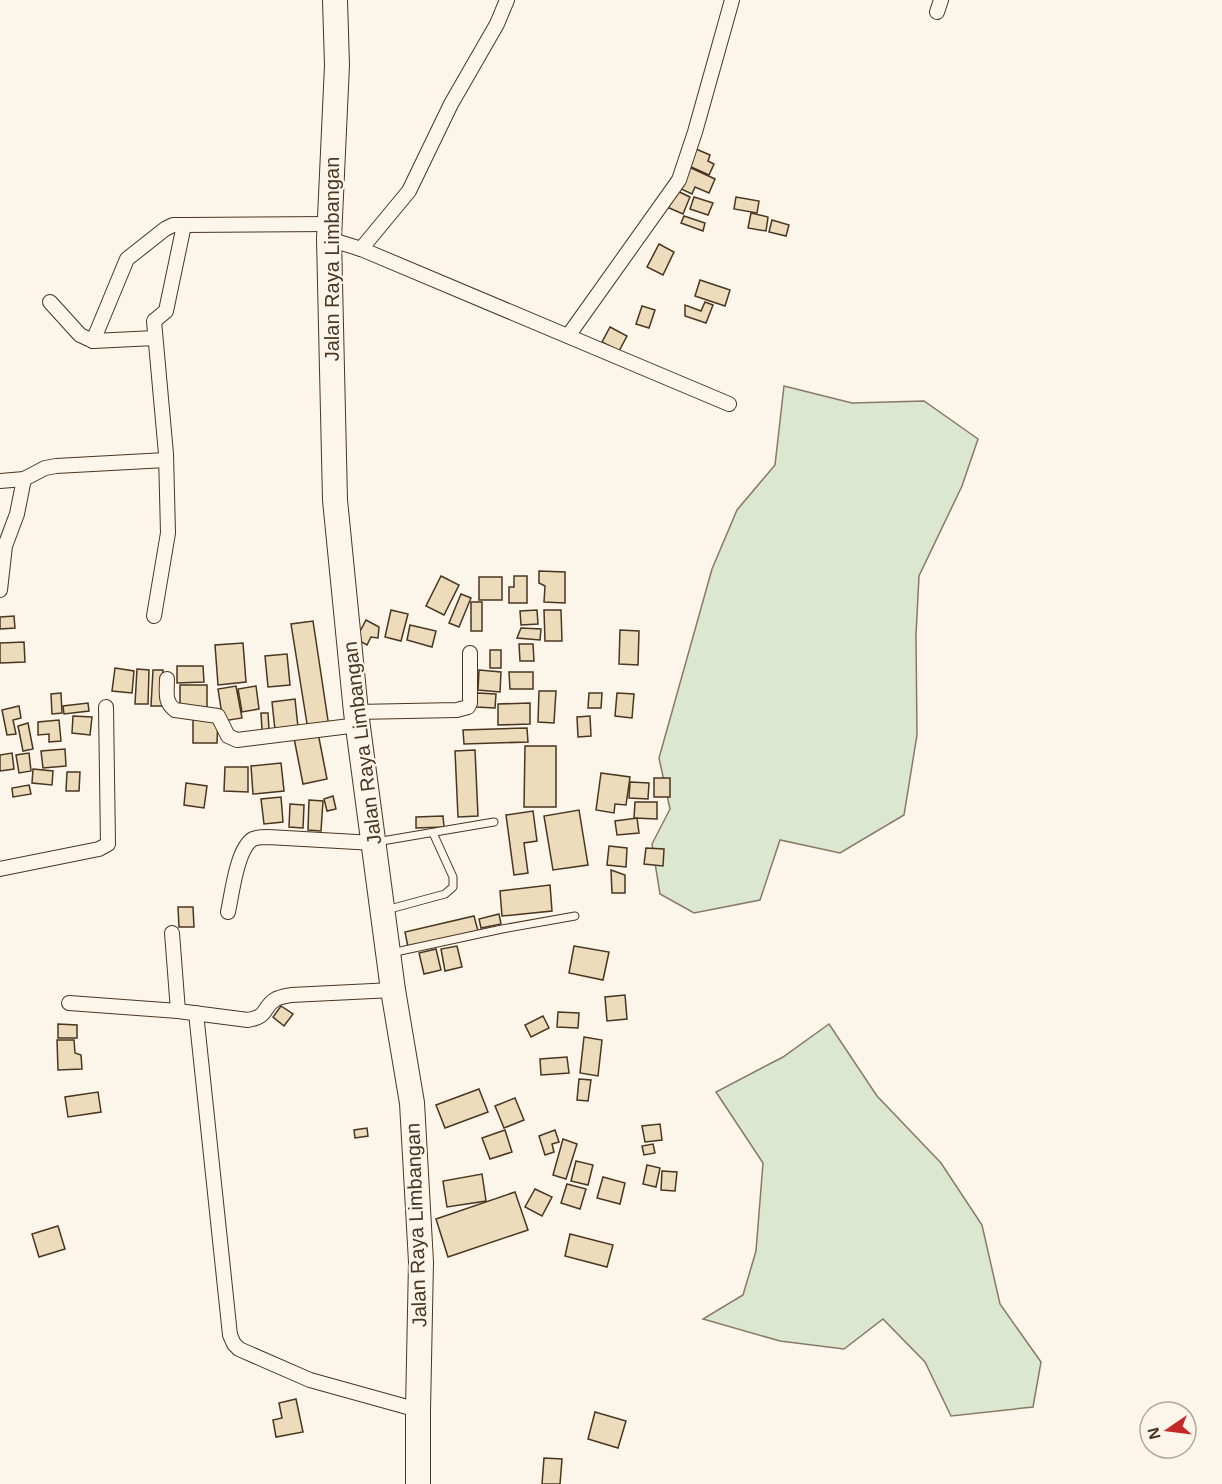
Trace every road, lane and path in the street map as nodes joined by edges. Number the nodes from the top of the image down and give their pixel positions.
1 (335, 0) edge
2 (507, 0) edge
3 (732, 0) edge
4 (184, 225) junction
5 (329, 232) junction
6 (361, 249) junction
7 (50, 302) dead end
8 (568, 336) junction
9 (155, 338) junction
10 (93, 341) junction
11 (729, 404) dead end
12 (166, 460) junction
13 (24, 479) junction
14 (0, 481) edge
15 (0, 590) edge
16 (154, 616) dead end
17 (470, 653) dead end
18 (167, 679) dead end
19 (106, 706) dead end
20 (357, 718) junction
21 (494, 822) dead end
22 (433, 832) junction
23 (374, 843) junction
24 (0, 869) edge
25 (384, 911) junction
26 (228, 912) dead end
27 (575, 916) dead end
28 (172, 933) dead end
29 (389, 954) junction
30 (393, 990) junction
31 (69, 1003) dead end
32 (178, 1011) junction
33 (196, 1013) junction
34 (418, 1410) junction
35 (418, 1484) edge

1 - 5 highway, Jalan Raya Limbangan
2 - 6 street
3 - 8 street
4 - 5 street
4 - 9 street
4 - 10 street
5 - 6 street
5 - 20 highway, Jalan Raya Limbangan
6 - 8 street
7 - 10 street
8 - 11 street
9 - 10 street
9 - 12 street
12 - 13 street
12 - 16 street
13 - 14 street
13 - 15 street
17 - 20 street
18 - 20 street
19 - 24 street
20 - 23 highway, Jalan Raya Limbangan
21 - 22 lane
22 - 23 lane
22 - 25 lane
23 - 25 highway, Jalan Raya Limbangan
23 - 26 street
25 - 29 highway, Jalan Raya Limbangan
27 - 29 lane
28 - 32 street
29 - 30 highway, Jalan Raya Limbangan
30 - 33 street
30 - 34 highway, Jalan Raya Limbangan
31 - 32 street
32 - 33 street
33 - 34 street
34 - 35 highway, Jalan Raya Limbangan

